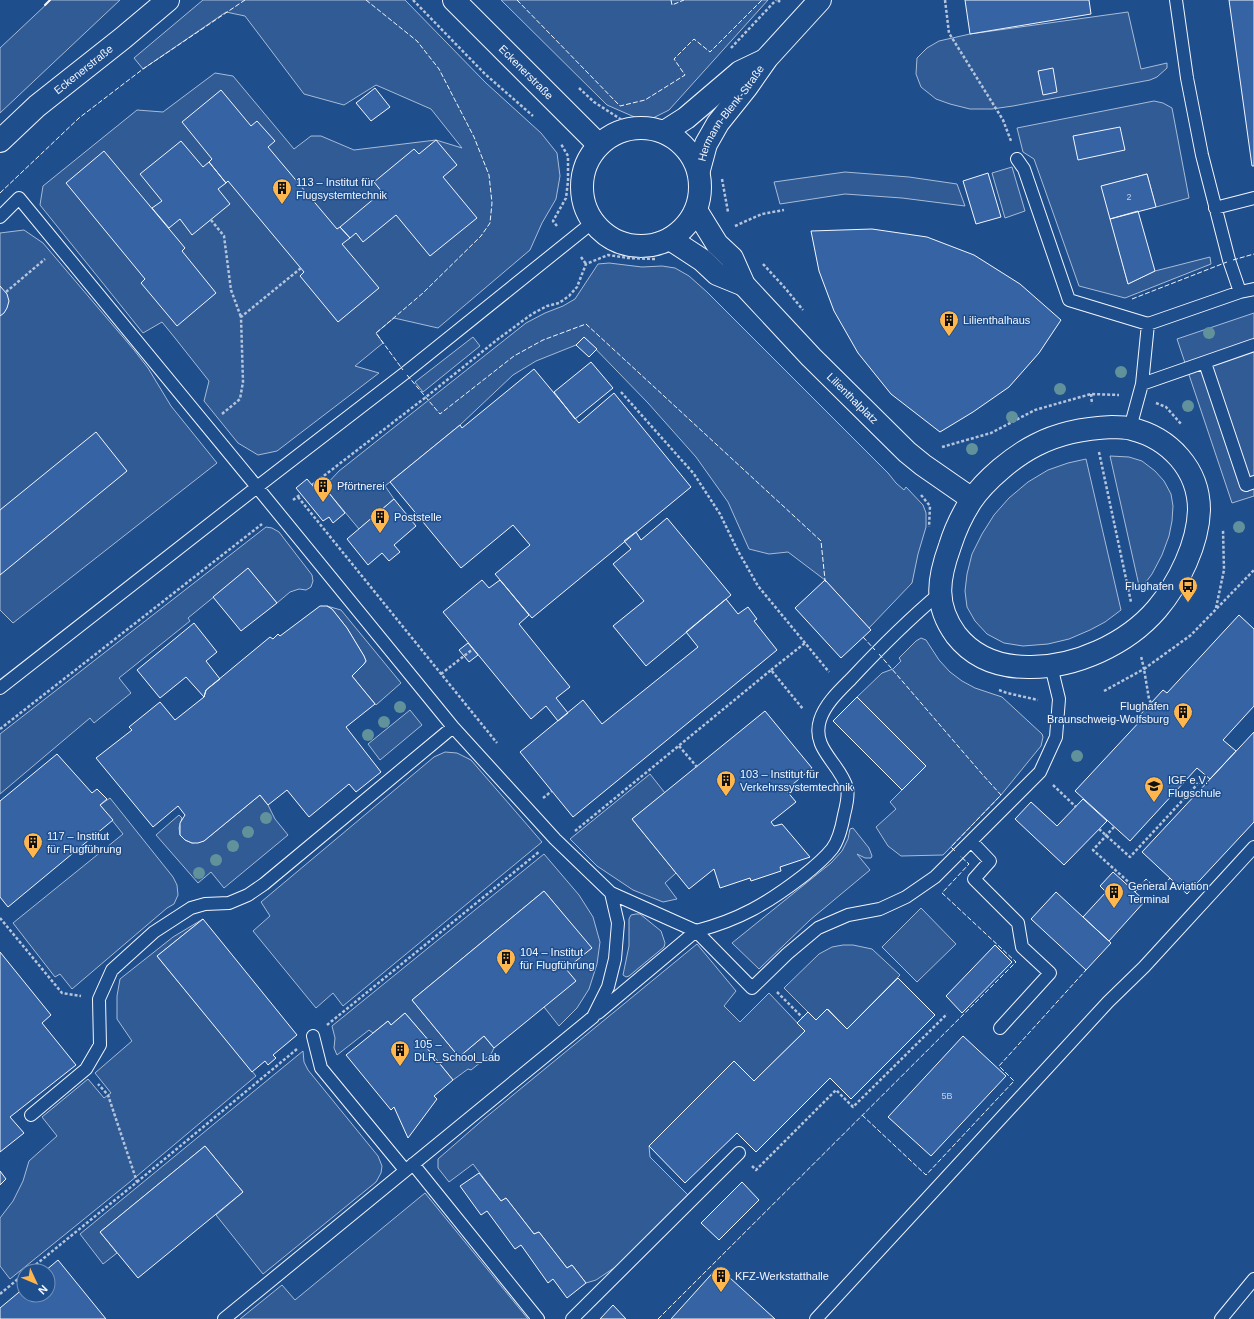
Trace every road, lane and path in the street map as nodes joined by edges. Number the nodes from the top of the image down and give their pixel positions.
1 (168, 0) edge
2 (413, 0) edge
3 (454, 0) edge
4 (820, 0) edge
5 (945, 0) edge
6 (1176, 0) edge
7 (767, 58) junction
8 (536, 119) dead end
9 (576, 122) junction
10 (656, 127) junction
11 (0, 141) edge
12 (599, 145) junction
13 (1016, 159) joint
14 (699, 170) junction
15 (723, 184) dead end
16 (1254, 198) edge
17 (1215, 208) junction
18 (696, 210) junction
19 (784, 210) dead end
20 (728, 213) dead end
21 (0, 217) edge
22 (210, 220) dead end
23 (593, 222) junction
24 (730, 228) dead end
25 (670, 239) junction
26 (569, 242) junction
27 (59, 247) junction
28 (659, 259) dead end
29 (762, 263) dead end
30 (586, 264) junction
31 (301, 268) dead end
32 (744, 285) junction
33 (1254, 289) edge
34 (6, 292) dead end
35 (1240, 292) junction
36 (805, 311) dead end
37 (241, 317) junction
38 (1148, 324) junction
39 (1254, 345) edge
40 (1205, 362) junction
41 (1140, 390) junction
42 (621, 392) dead end
43 (1091, 394) junction
44 (1182, 425) dead end
45 (207, 427) junction
46 (1094, 428) junction
47 (1130, 428) junction
48 (940, 448) dead end
49 (1254, 482) edge
50 (312, 485) dead end
51 (257, 487) junction
52 (916, 490) dead end
53 (301, 494) dead end
54 (298, 497) junction
55 (972, 499) junction
56 (277, 512) junction
57 (1223, 525) dead end
58 (929, 534) dead end
59 (1254, 570) edge
60 (940, 593) junction
61 (1216, 608) junction
62 (1136, 628) junction
63 (805, 643) junction
64 (473, 649) dead end
65 (1051, 666) junction
66 (1144, 669) junction
67 (771, 670) junction
68 (441, 674) junction
69 (0, 688) edge
70 (842, 688) junction
71 (1104, 691) dead end
72 (1151, 703) dead end
73 (820, 720) junction
74 (453, 726) junction
75 (0, 729) edge
76 (497, 744) dead end
77 (679, 746) junction
78 (697, 767) dead end
79 (1040, 772) junction
80 (1206, 775) dead end
81 (552, 791) dead end
82 (542, 799) dead end
83 (1076, 807) dead end
84 (1114, 827) dead end
85 (1099, 829) dead end
86 (1106, 836) junction
87 (555, 839) junction
88 (971, 841) junction
89 (1254, 847) edge
90 (1131, 888) dead end
91 (612, 893) junction
92 (0, 918) edge
93 (696, 931) junction
94 (762, 977) junction
95 (99, 999) junction
96 (947, 1014) dead end
97 (593, 1017) junction
98 (802, 1018) dead end
99 (1000, 1028) dead end
100 (313, 1036) junction
101 (86, 1069) junction
102 (31, 1115) dead end
103 (739, 1153) joint
104 (409, 1167) junction
105 (137, 1182) junction
106 (38, 1263) edge
107 (1254, 1278) edge
108 (16, 1281) edge
109 (0, 1294) edge
110 (224, 1319) edge
111 (538, 1319) edge
112 (572, 1319) edge
113 (816, 1319) edge
114 (1221, 1319) edge

1 - 11 street, Eckenerstraße
2 - 8 path
3 - 9 street, Eckenerstraße
4 - 7 street, Hermann-Blenk-Straße
5 - 13 path
6 - 17 lane
7 - 10 street, Hermann-Blenk-Straße
7 - 14 street, Hermann-Blenk-Straße
9 - 10 path
9 - 12 street, Eckenerstraße
9 - 26 path
10 - 12 street
10 - 14 street
12 - 23 street
13 - 38 lane
14 - 18 street
15 - 20 path
16 - 17 lane
17 - 35 lane
18 - 25 street
18 - 32 street, Lilienthalplatz
19 - 24 path
21 - 27 lane
22 - 37 path
23 - 25 street
23 - 26 lane
25 - 32 street, Lilienthalplatz
26 - 30 path
26 - 51 lane
27 - 34 path
27 - 45 lane
28 - 30 path
29 - 36 path
30 - 50 path
31 - 37 path
32 - 55 street, Lilienthalplatz
33 - 35 lane
35 - 38 lane
37 - 45 path
38 - 41 lane
39 - 40 lane
40 - 41 lane
40 - 49 lane
41 - 43 path
41 - 44 path
41 - 47 lane
42 - 63 path
43 - 46 path
43 - 48 path
45 - 51 lane
46 - 47 street
46 - 55 street
46 - 62 path
47 - 62 street
51 - 56 lane
51 - 69 lane
52 - 58 path
53 - 54 path
54 - 56 path
54 - 68 path
55 - 60 street
56 - 74 lane
56 - 75 path
57 - 61 path
59 - 61 path
60 - 65 street
60 - 70 lane
61 - 66 path
62 - 65 street
62 - 66 path
63 - 67 path
63 - 70 path
64 - 68 path
65 - 79 lane
66 - 71 path
66 - 72 path
67 - 73 path
67 - 77 path
68 - 76 path
70 - 73 lane
73 - 93 lane
74 - 87 lane
74 - 95 lane
77 - 78 path
77 - 87 path
79 - 83 path
79 - 88 lane
80 - 86 path
81 - 82 path
84 - 86 path
85 - 86 path
86 - 90 path
87 - 91 lane
87 - 100 path
88 - 94 lane
88 - 99 lane
89 - 113 lane
91 - 93 lane
91 - 97 lane
92 - 95 path
93 - 94 lane
93 - 97 lane
94 - 98 path
95 - 101 lane
96 - 103 path
97 - 104 lane
100 - 104 lane
100 - 105 path
101 - 102 lane
101 - 105 path
103 - 112 lane
104 - 110 lane
104 - 111 lane
105 - 106 path
107 - 114 lane
108 - 109 path

